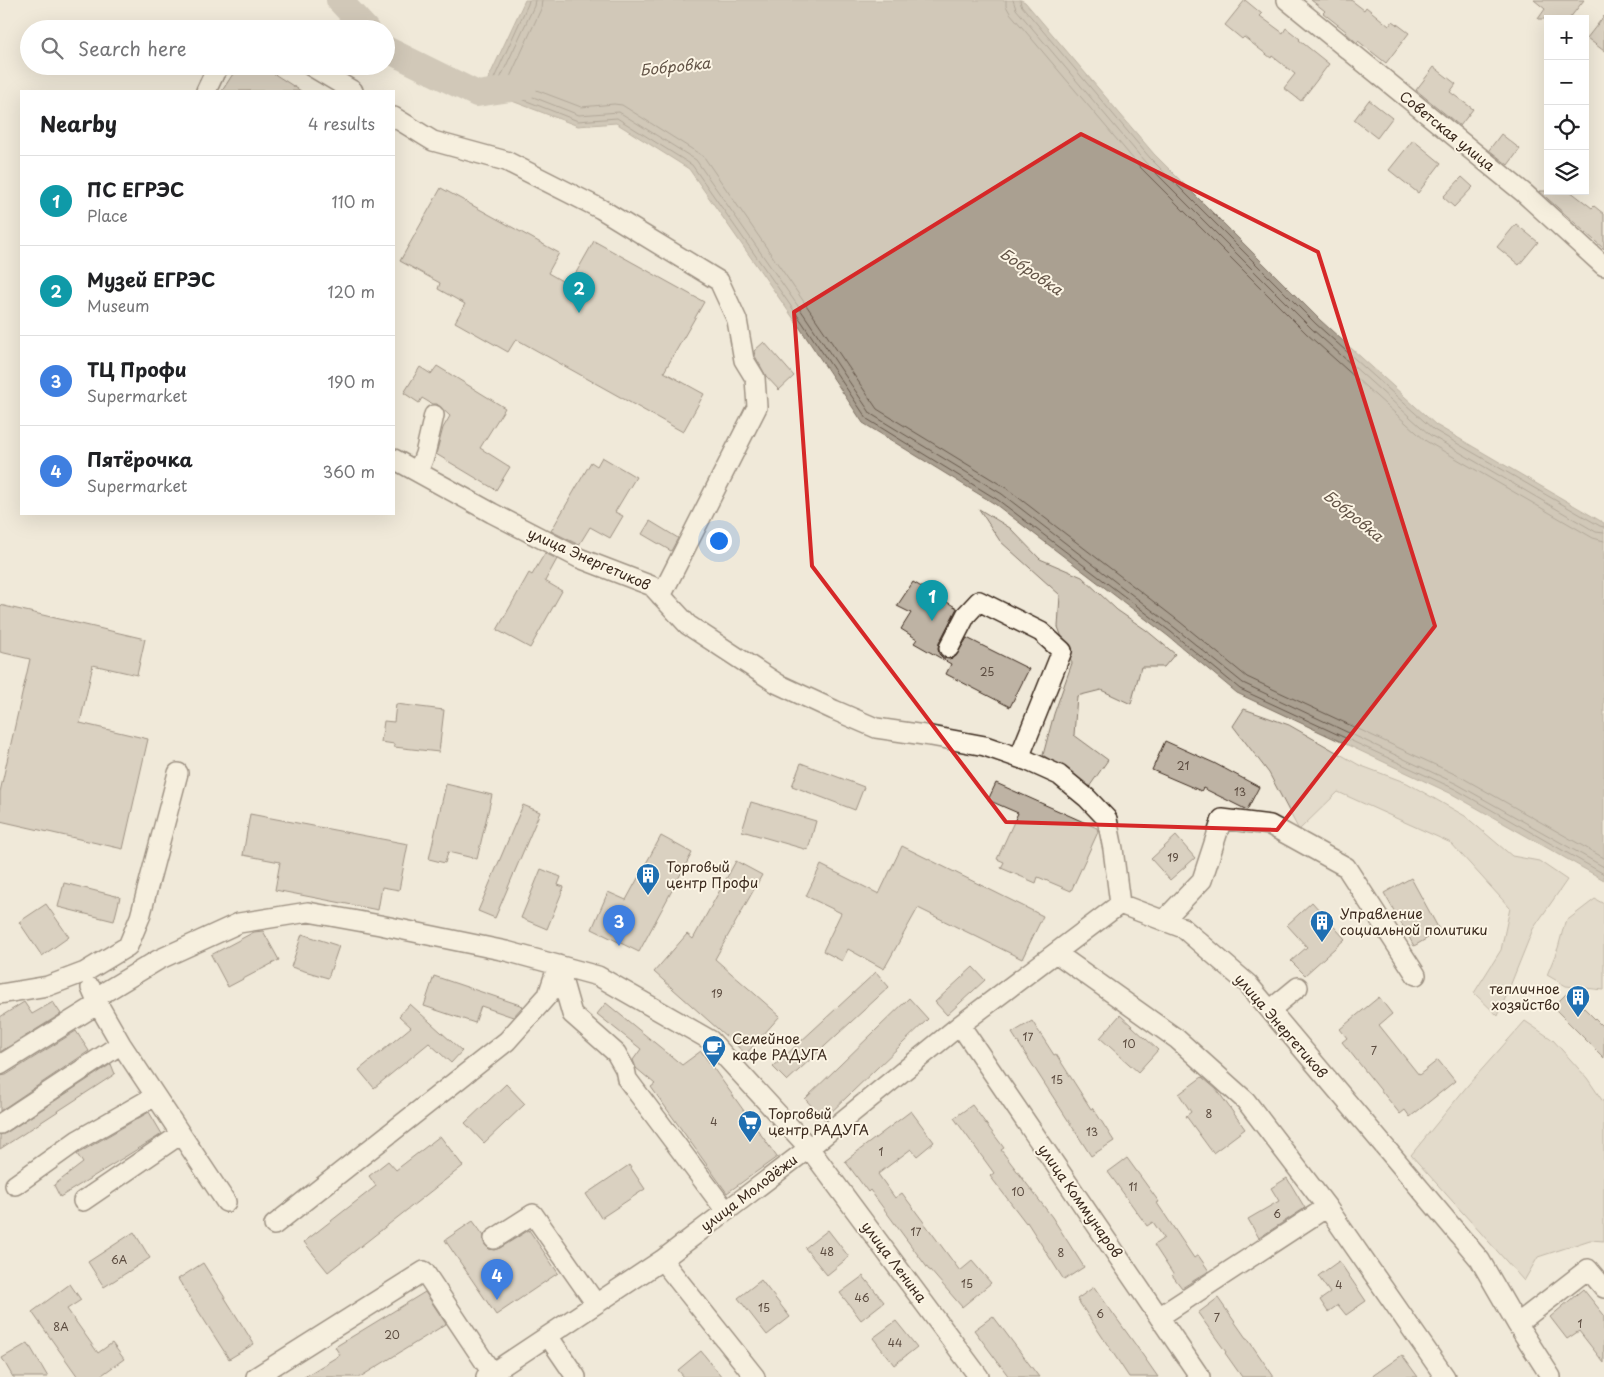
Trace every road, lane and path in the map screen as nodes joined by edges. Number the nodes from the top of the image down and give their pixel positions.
1 (1286, 0) edge
2 (214, 75) edge
3 (326, 75) edge
4 (206, 90) edge
5 (351, 90) edge
6 (395, 118) edge
7 (1604, 266) edge
8 (434, 415) dead end
9 (395, 460) edge
10 (418, 472) junction
11 (662, 596) junction
12 (949, 648) dead end
13 (1019, 758) junction
14 (178, 773) dead end
15 (1120, 904) junction
16 (1164, 920) junction
17 (1056, 953) junction
18 (558, 965) junction
19 (85, 972) junction
20 (1416, 975) dead end
21 (1298, 986) dead end
22 (0, 994) edge
23 (96, 1001) junction
24 (1270, 1010) junction
25 (960, 1025) junction
26 (121, 1044) junction
27 (0, 1065) edge
28 (155, 1096) junction
29 (0, 1124) edge
30 (181, 1134) junction
31 (809, 1148) junction
32 (15, 1185) dead end
33 (83, 1201) dead end
34 (226, 1202) dead end
35 (1327, 1207) junction
36 (726, 1211) junction
37 (274, 1225) dead end
38 (494, 1239) dead end
39 (662, 1260) junction
40 (1604, 1288) edge
41 (596, 1304) junction
42 (1159, 1317) junction
43 (1517, 1324) junction
44 (548, 1336) junction
45 (489, 1375) edge
46 (256, 1377) edge
47 (576, 1377) edge
48 (755, 1377) edge
49 (979, 1377) edge
50 (1200, 1377) edge
51 (1445, 1377) edge
52 (1552, 1377) edge

1 - 7 street, Советская улица
2 - 4 street
3 - 5 street
6 - 11 street
8 - 10 street
9 - 10 street, улица Энергетиков
10 - 11 street, улица Энергетиков
11 - 13 street, улица Энергетиков
12 - 13 street
13 - 15 street, улица Энергетиков
14 - 19 street
15 - 16 street, улица Энергетиков
15 - 17 street, улица Молодёжи
16 - 20 street
16 - 24 street, улица Энергетиков
17 - 25 street, улица Молодёжи
17 - 35 street
18 - 23 street, улица Ленина
18 - 31 street, улица Ленина
18 - 36 street
18 - 37 street
19 - 22 street
19 - 23 street
21 - 24 street
23 - 26 street
23 - 27 street, улица Ленина
24 - 43 street, улица Энергетиков
25 - 31 street, улица Молодёжи
25 - 42 street, улица Коммунаров
26 - 28 street
26 - 29 street
28 - 30 street
28 - 32 street
30 - 33 street
30 - 34 street
31 - 36 street, улица Молодёжи
31 - 49 street, улица Ленина
35 - 42 street
35 - 51 street
36 - 39 street, улица Молодёжи
38 - 41 street
39 - 41 street, улица Молодёжи
39 - 48 street
40 - 43 street
41 - 44 street, улица Молодёжи
42 - 50 street, улица Коммунаров
43 - 52 street, улица Энергетиков
44 - 45 street, улица Молодёжи
44 - 47 street
45 - 46 street

